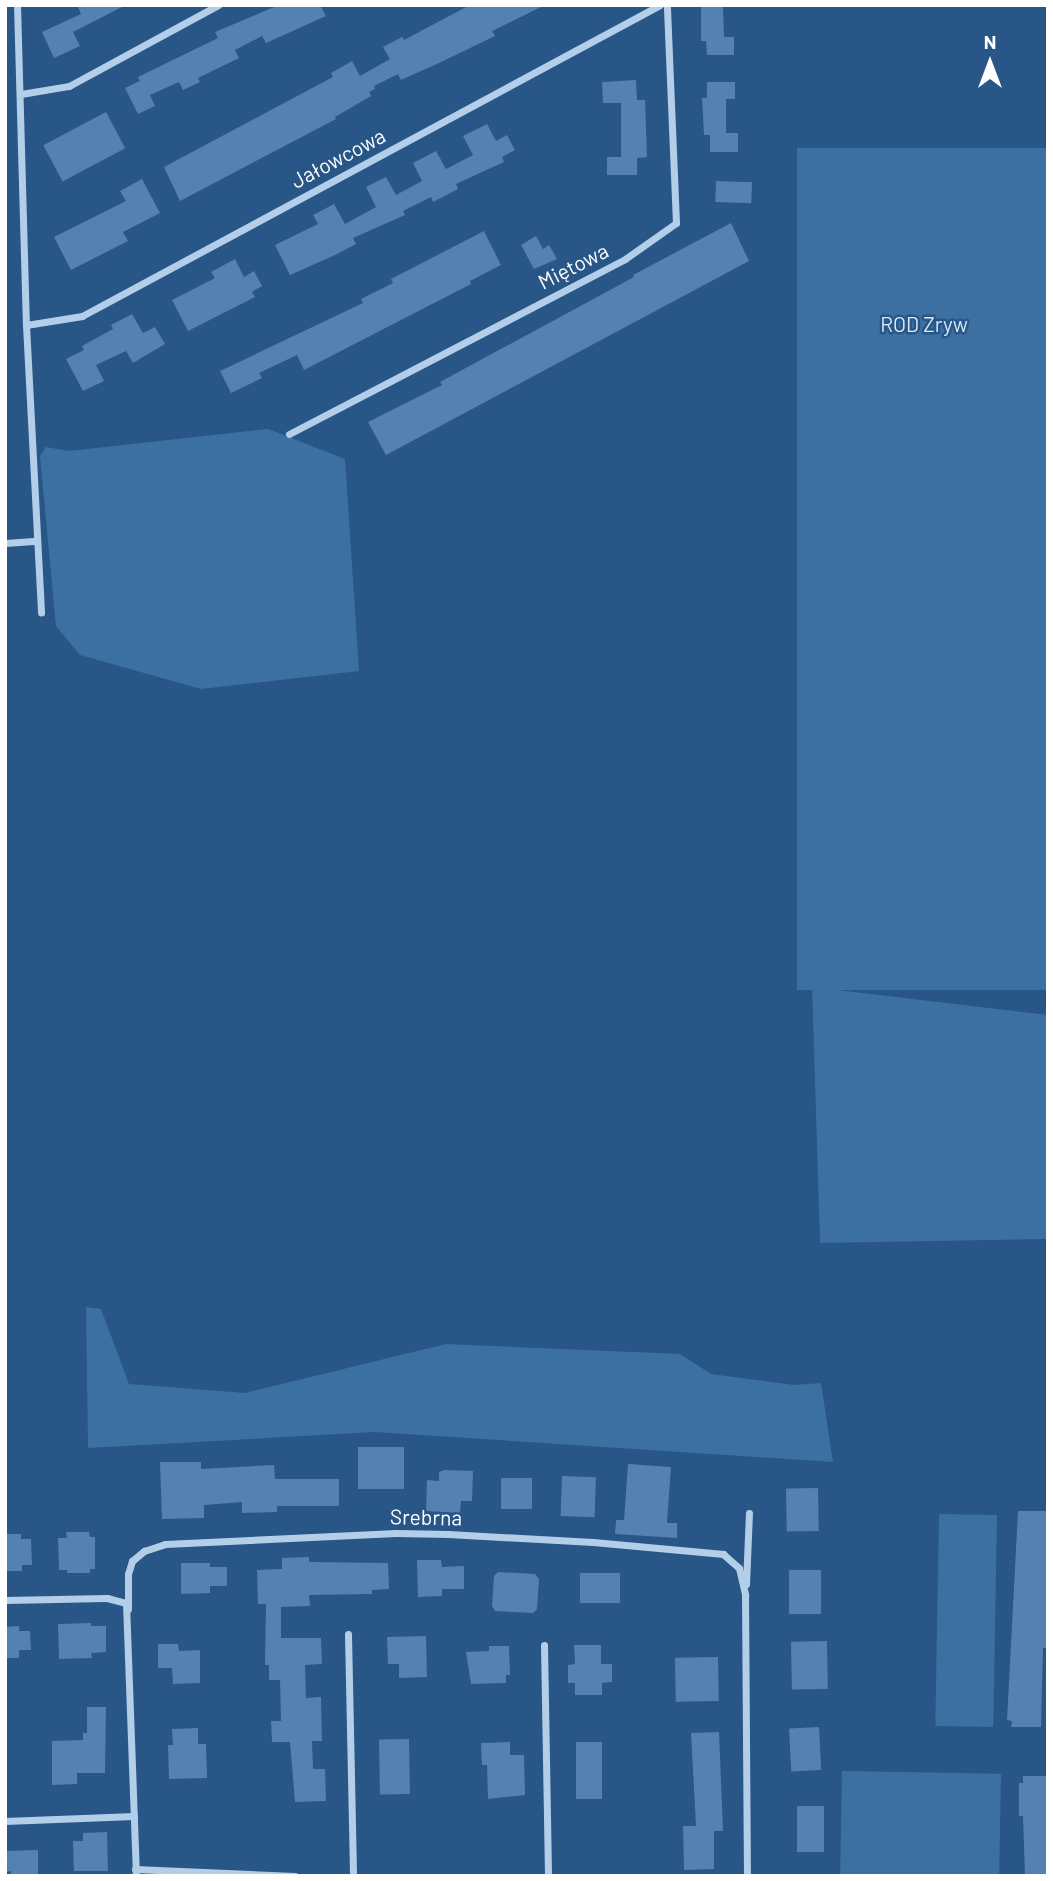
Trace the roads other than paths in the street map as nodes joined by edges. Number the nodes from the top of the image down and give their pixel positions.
1 (17, 5) edge
2 (218, 5) edge
3 (660, 5) edge
4 (667, 5) edge
5 (21, 94) junction
6 (26, 325) junction
7 (289, 434) dead end
8 (37, 541) junction
9 (5, 543) edge
10 (41, 613) dead end
11 (749, 1513) dead end
12 (745, 1595) junction
13 (5, 1600) edge
14 (128, 1609) junction
15 (348, 1634) dead end
16 (544, 1645) dead end
17 (134, 1816) junction
18 (5, 1821) edge
19 (135, 1873) edge
20 (295, 1876) edge
21 (353, 1876) edge
22 (548, 1876) edge
23 (747, 1876) edge

1 - 5 street
2 - 5 street
3 - 6 street, Jałowcowa
4 - 7 street, Miętowa
5 - 6 street
6 - 8 street
8 - 9 street
8 - 10 street
11 - 12 street, Srebrna
12 - 14 street, Srebrna
12 - 23 street, Srebrna
13 - 14 street
14 - 17 street, Srebrna
15 - 21 street
16 - 22 street
17 - 18 street
17 - 19 street, Srebrna
19 - 20 street, Srebrna

